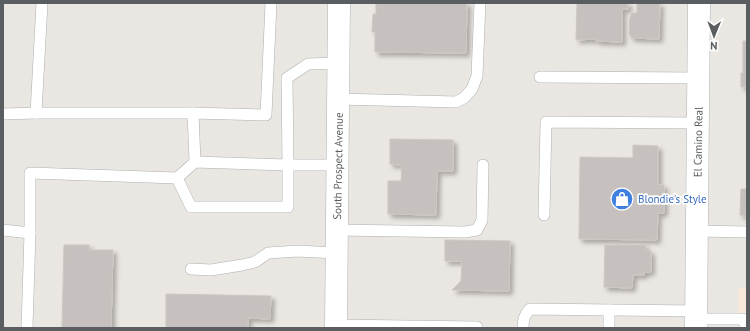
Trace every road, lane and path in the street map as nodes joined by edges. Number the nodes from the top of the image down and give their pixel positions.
1 (42, 3) edge
2 (271, 3) edge
3 (339, 3) edge
4 (480, 3) edge
5 (699, 3) edge
6 (339, 63) junction
7 (540, 77) dead end
8 (699, 78) junction
9 (338, 99) junction
10 (36, 113) junction
11 (194, 113) junction
12 (3, 114) edge
13 (698, 123) junction
14 (195, 162) junction
15 (288, 165) junction
16 (338, 165) junction
17 (483, 165) dead end
18 (177, 178) junction
19 (544, 215) dead end
20 (3, 230) edge
21 (337, 230) junction
22 (697, 231) junction
23 (747, 232) edge
24 (30, 233) junction
25 (336, 253) junction
26 (191, 269) dead end
27 (609, 310) junction
28 (696, 319) edge
29 (336, 327) edge
30 (477, 327) edge
31 (27, 328) edge
32 (523, 328) edge
33 (609, 328) edge
34 (747, 328) edge

1 - 10 lane
2 - 11 lane
3 - 6 street, South Prospect Avenue
4 - 9 lane
5 - 8 street, El Camino Real
6 - 9 street, South Prospect Avenue
6 - 15 lane
7 - 8 lane
8 - 13 street, El Camino Real
9 - 16 street, South Prospect Avenue
10 - 11 lane
10 - 12 lane
11 - 14 lane
13 - 19 lane
13 - 22 street, El Camino Real
14 - 15 lane
14 - 18 lane
15 - 16 lane
15 - 18 lane
16 - 21 street, South Prospect Avenue
17 - 21 lane
18 - 24 lane
20 - 24 lane
21 - 25 street, South Prospect Avenue
22 - 23 lane
22 - 28 street, El Camino Real
24 - 31 lane
25 - 26 lane
25 - 29 street, South Prospect Avenue
27 - 28 lane
27 - 32 lane
27 - 33 lane
28 - 34 lane
29 - 30 lane

